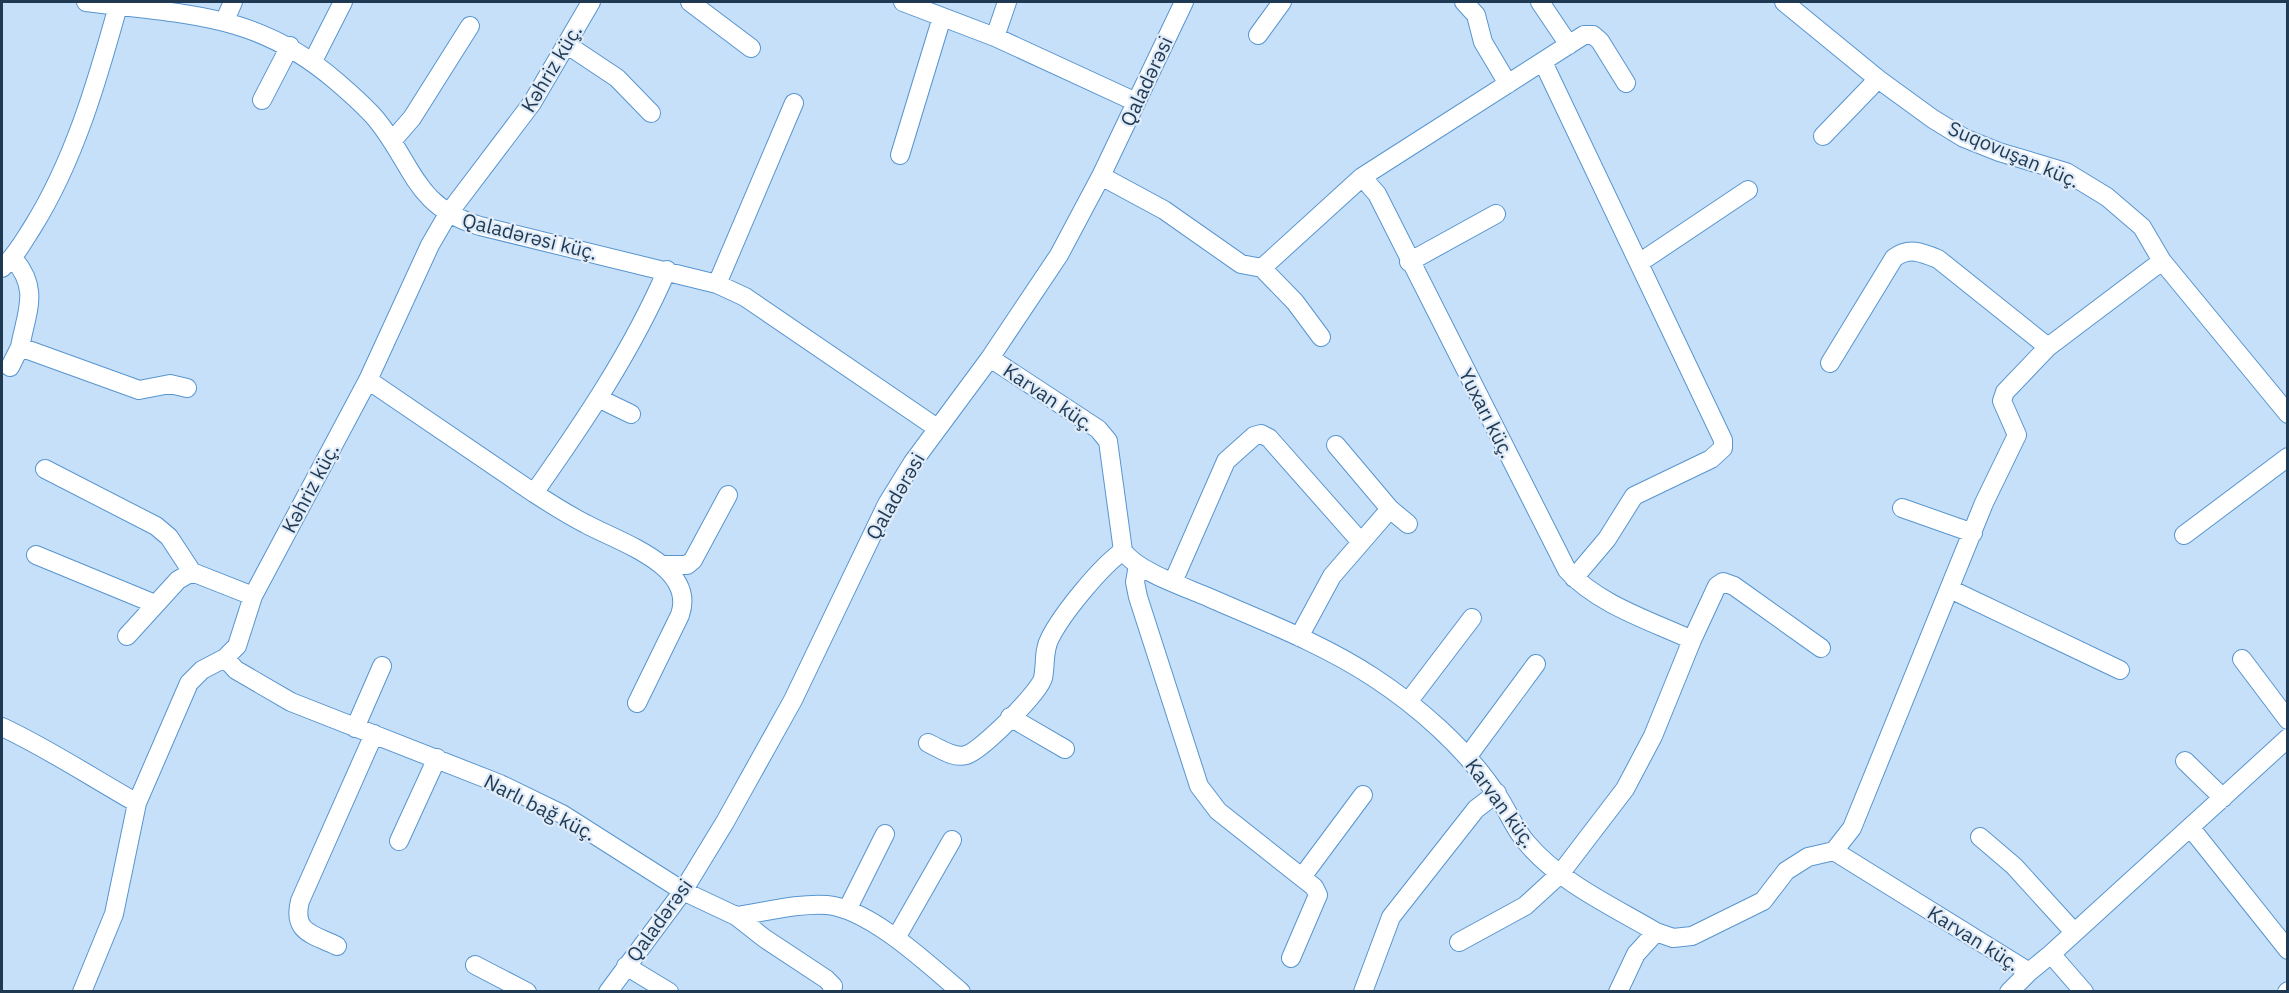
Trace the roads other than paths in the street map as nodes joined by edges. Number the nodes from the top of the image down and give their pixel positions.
1 (86, 2) edge
2 (232, 2) edge
3 (343, 2) edge
4 (591, 2) edge
5 (690, 2) edge
6 (903, 2) edge
7 (1007, 2) edge
8 (1184, 2) edge
9 (1282, 2) edge
10 (1464, 2) edge
11 (1540, 2) edge
12 (1784, 2) edge
13 (118, 6) junction
14 (170, 6) edge
15 (934, 9) edge
16 (225, 20) junction
17 (470, 26) dead end
18 (1258, 35) dead end
19 (995, 37) junction
20 (566, 44) junction
21 (1569, 45) junction
22 (290, 46) junction
23 (751, 48) dead end
24 (313, 61) junction
25 (1543, 62) junction
26 (1878, 79) junction
27 (1626, 83) dead end
28 (1508, 84) junction
29 (262, 100) dead end
30 (1136, 102) junction
31 (794, 103) dead end
32 (651, 114) dead end
33 (1823, 136) dead end
34 (392, 141) junction
35 (900, 155) dead end
36 (1101, 176) junction
37 (1362, 177) junction
38 (1748, 190) dead end
39 (448, 214) junction
40 (1496, 214) dead end
41 (2162, 261) junction
42 (1409, 262) junction
43 (7, 263) edge
44 (1639, 263) junction
45 (1263, 268) junction
46 (667, 270) junction
47 (717, 284) junction
48 (1322, 337) dead end
49 (20, 347) junction
50 (2048, 347) junction
51 (990, 358) junction
52 (1830, 363) dead end
53 (10, 367) dead end
54 (368, 380) junction
55 (187, 388) dead end
56 (600, 399) junction
57 (631, 414) dead end
58 (2288, 414) edge
59 (937, 428) junction
60 (1336, 445) dead end
61 (2288, 457) edge
62 (45, 470) dead end
63 (534, 493) junction
64 (728, 495) dead end
65 (1902, 508) dead end
66 (1390, 509) junction
67 (1408, 524) dead end
68 (1973, 533) junction
69 (2184, 535) dead end
70 (1360, 541) junction
71 (1123, 551) junction
72 (36, 555) dead end
73 (663, 565) junction
74 (1138, 565) junction
75 (192, 572) junction
76 (1574, 578) junction
77 (1173, 582) junction
78 (1950, 590) junction
79 (254, 596) junction
80 (155, 604) junction
81 (1472, 618) dead end
82 (127, 636) dead end
83 (1299, 637) junction
84 (1692, 640) junction
85 (1821, 648) dead end
86 (225, 658) junction
87 (2242, 659) dead end
88 (1536, 664) dead end
89 (382, 666) dead end
90 (2120, 670) dead end
91 (1408, 702) junction
92 (637, 703) dead end
93 (1010, 717) junction
94 (2288, 720) edge
95 (2, 727) edge
96 (355, 728) junction
97 (374, 734) junction
98 (2288, 738) edge
99 (928, 743) dead end
100 (1065, 749) dead end
101 (1468, 756) junction
102 (437, 758) junction
103 (2185, 761) dead end
104 (1497, 793) junction
105 (1363, 795) dead end
106 (2223, 798) junction
107 (137, 803) junction
108 (2190, 827) junction
109 (885, 834) dead end
110 (1980, 837) dead end
111 (952, 840) dead end
112 (399, 841) dead end
113 (1834, 851) junction
114 (1560, 874) junction
115 (1302, 877) junction
116 (683, 891) junction
117 (847, 910) junction
118 (736, 916) junction
119 (1656, 932) junction
120 (2074, 932) junction
121 (896, 938) junction
122 (1459, 942) dead end
123 (337, 946) dead end
124 (2288, 950) edge
125 (2051, 954) junction
126 (1291, 958) dead end
127 (475, 965) dead end
128 (626, 966) junction
129 (2029, 972) junction
130 (82, 992) edge
131 (527, 992) edge
132 (608, 992) edge
133 (669, 992) edge
134 (832, 992) edge
135 (960, 992) edge
136 (1363, 992) edge
137 (1618, 992) edge
138 (2009, 992) edge
139 (2084, 992) edge

1 - 13 street, Qaladərəsi küç.
2 - 16 street
3 - 24 street
4 - 20 street, Kəhriz küç.
5 - 23 street
6 - 15 street
7 - 19 street
8 - 30 street, Qaladərəsi
9 - 18 street
10 - 28 street
11 - 21 street
12 - 26 street, Suqovuşan küç.
13 - 14 street, Qaladərəsi küç.
13 - 43 street
14 - 16 street, Qaladərəsi küç.
15 - 19 street
15 - 35 street
16 - 22 street, Qaladərəsi küç.
17 - 34 street
19 - 30 street
20 - 32 street
20 - 39 street, Kəhriz küç.
21 - 25 street
21 - 27 street
22 - 24 street, Qaladərəsi küç.
22 - 29 street
24 - 34 street, Qaladərəsi küç.
25 - 28 street
25 - 44 street
26 - 33 street
26 - 41 street, Suqovuşan küç.
28 - 37 street
30 - 36 street, Qaladərəsi
31 - 47 street
34 - 39 street, Qaladərəsi küç.
36 - 45 street
36 - 51 street, Qaladərəsi
37 - 42 street, Yuxarı küç.
37 - 45 street
38 - 44 street
39 - 46 street, Qaladərəsi küç.
39 - 54 street, Kəhriz küç.
40 - 42 street
41 - 50 street
41 - 58 street, Suqovuşan küç.
42 - 76 street, Yuxarı küç.
43 - 49 street
44 - 76 street
45 - 48 street
46 - 47 street, Qaladərəsi küç.
46 - 56 street
47 - 59 street, Qaladərəsi küç.
49 - 53 street
49 - 55 street
50 - 52 street
50 - 68 street
51 - 59 street, Qaladərəsi
51 - 71 street, Karvan küç.
54 - 63 street
54 - 79 street, Kəhriz küç.
56 - 57 street
56 - 63 street
59 - 116 street, Qaladərəsi
60 - 66 street
61 - 69 street
62 - 75 street
63 - 73 street
64 - 73 street
65 - 68 street
66 - 67 street
66 - 70 street
68 - 78 street
70 - 77 street
70 - 83 street
71 - 74 street, Karvan küç.
71 - 93 street
72 - 80 street
73 - 92 street
74 - 77 street, Karvan küç.
74 - 115 street
75 - 79 street
75 - 80 street
76 - 84 street, Yuxarı küç.
77 - 83 street, Karvan küç.
78 - 90 street
78 - 113 street
79 - 86 street, Kəhriz küç.
80 - 82 street
81 - 91 street
83 - 91 street, Karvan küç.
84 - 85 street
84 - 114 street
86 - 96 street, Narlı bağ küç.
86 - 107 street, Kəhriz küç.
87 - 94 street
88 - 101 street
89 - 96 street
91 - 101 street, Karvan küç.
93 - 99 street
93 - 100 street
95 - 107 street
96 - 97 street, Narlı bağ küç.
97 - 102 street, Narlı bağ küç.
97 - 123 street
98 - 106 street
101 - 104 street, Karvan küç.
102 - 112 street
102 - 116 street, Narlı bağ küç.
103 - 106 street
104 - 114 street, Karvan küç.
104 - 136 street
105 - 115 street
106 - 108 street
107 - 130 street, Kəhriz küç.
108 - 120 street
108 - 124 street
109 - 117 street
110 - 120 street
111 - 121 street
113 - 119 street, Karvan küç.
113 - 129 street, Karvan küç.
114 - 119 street, Karvan küç.
114 - 122 street
115 - 126 street
116 - 118 street, Narlı bağ küç.
116 - 128 street, Qaladərəsi
117 - 118 street
117 - 121 street
118 - 134 street, Narlı bağ küç.
119 - 137 street
120 - 125 street
121 - 135 street
125 - 129 street, Karvan küç.
125 - 139 street, Karvan küç.
127 - 131 street
128 - 132 street, Qaladərəsi
128 - 133 street
129 - 138 street

